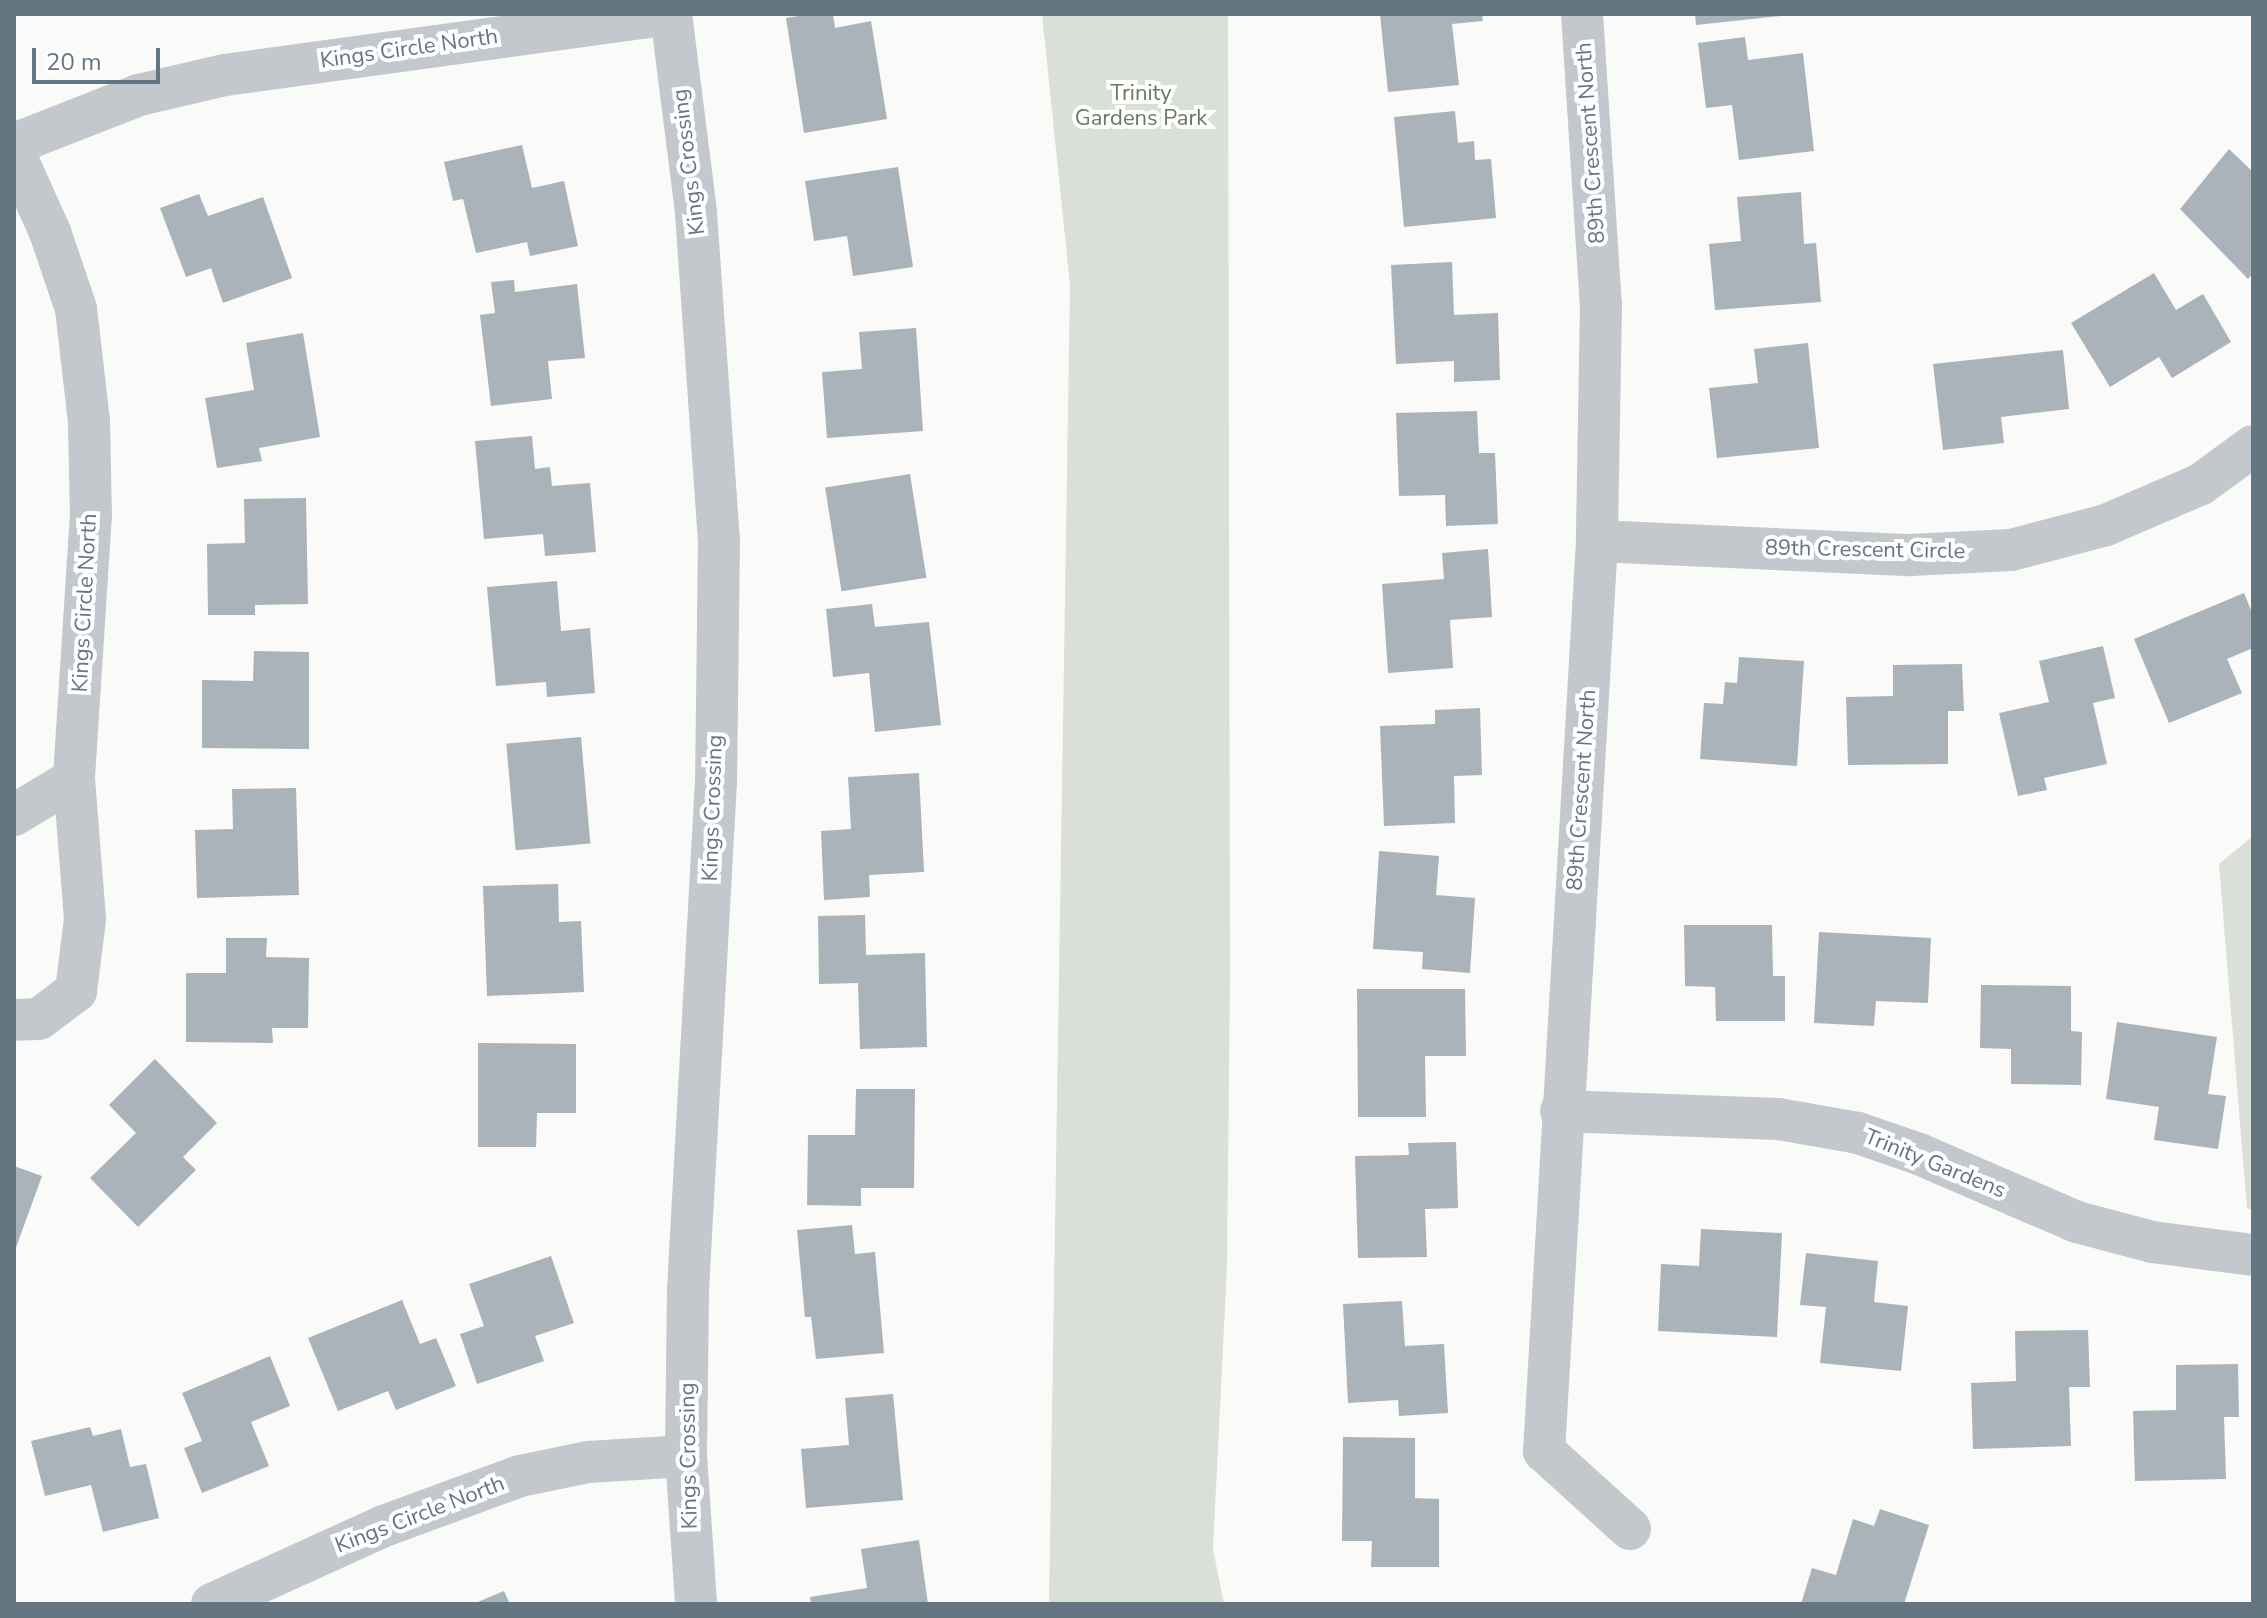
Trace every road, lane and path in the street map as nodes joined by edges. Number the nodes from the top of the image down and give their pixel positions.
1 (671, 14) edge
2 (1582, 14) edge
3 (14, 144) edge
4 (14, 152) edge
5 (2253, 446) edge
6 (1597, 541) junction
7 (74, 779) junction
8 (14, 815) edge
9 (14, 1020) edge
10 (1561, 1111) junction
11 (2253, 1255) edge
12 (686, 1456) junction
13 (1630, 1529) dead end
14 (212, 1604) edge
15 (696, 1604) edge

1 - 3 street, Kings Circle North
1 - 12 street, Kings Crossing
2 - 6 street, 89th Crescent North
4 - 7 street, Kings Circle North
5 - 6 street, 89th Crescent Circle
6 - 10 street, 89th Crescent North
7 - 8 street
7 - 9 street, Kings Circle North
10 - 11 street, Trinity Gardens
10 - 13 street, 89th Crescent North
12 - 14 street, Kings Circle North
12 - 15 street, Kings Crossing

